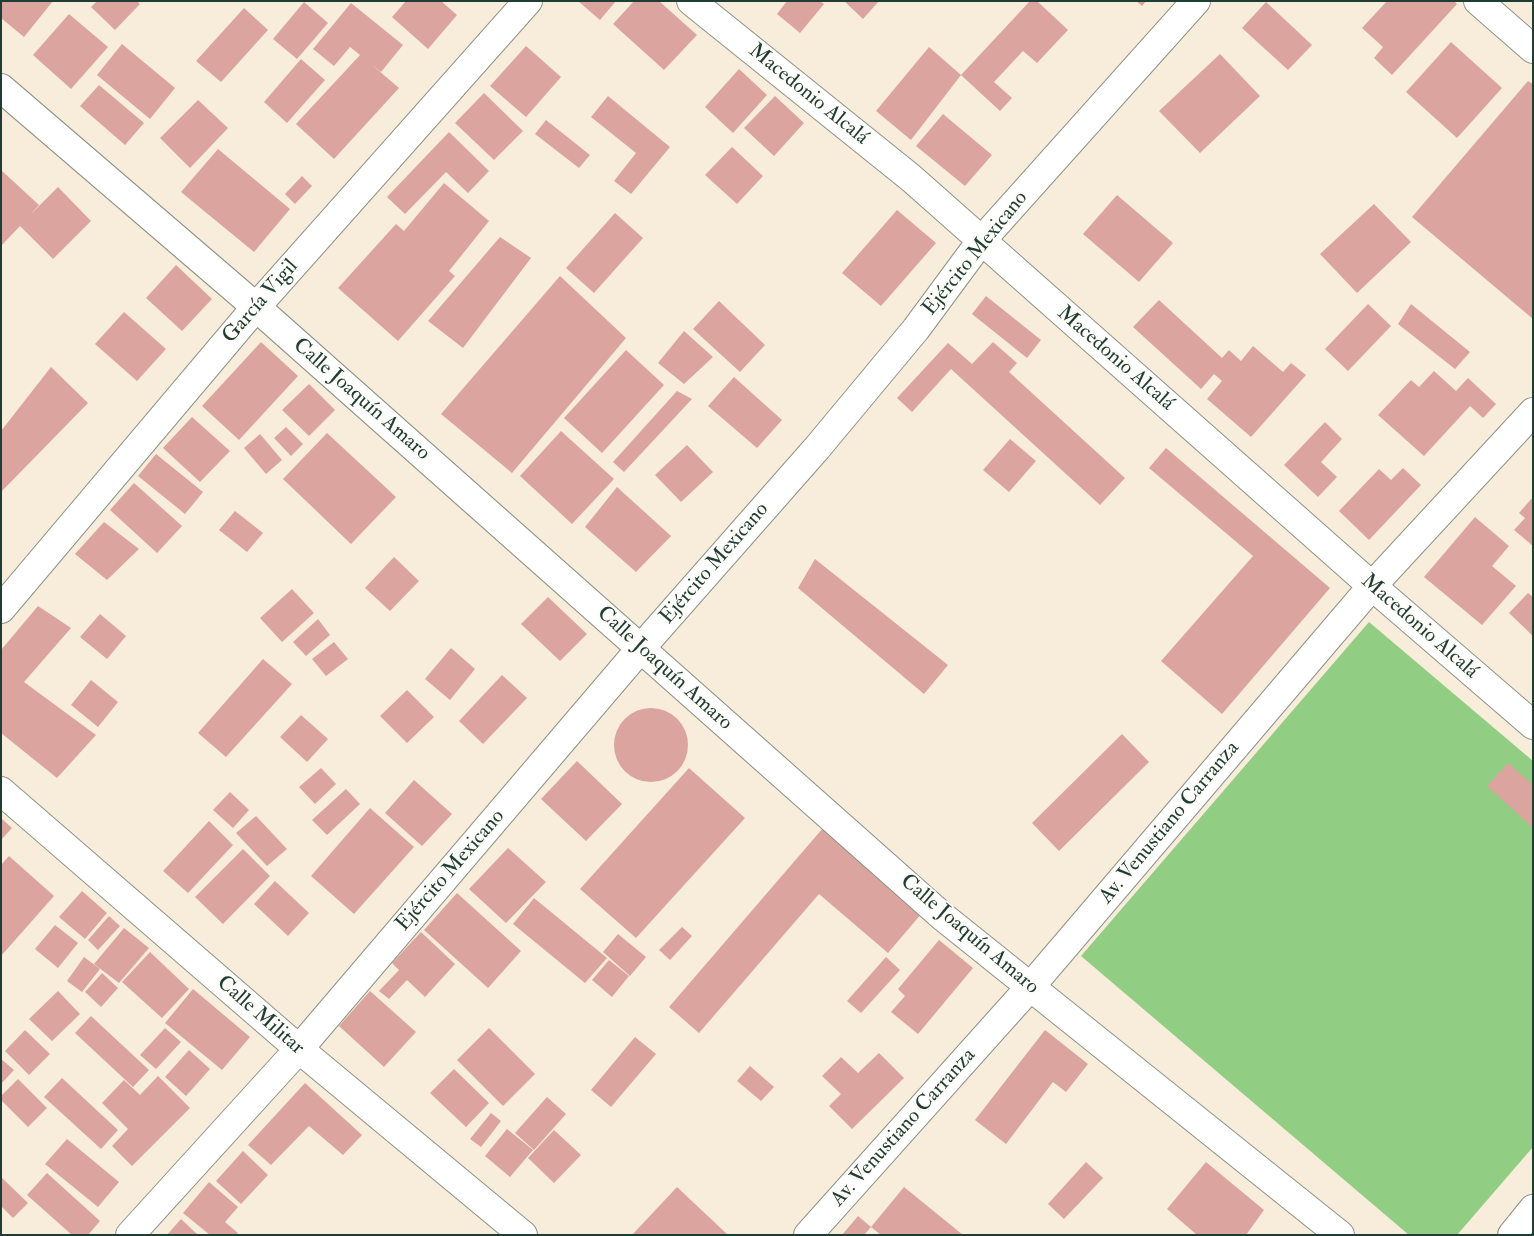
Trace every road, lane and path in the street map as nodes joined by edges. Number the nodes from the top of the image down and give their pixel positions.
1 (528, 1) edge
2 (691, 1) edge
3 (1196, 1) edge
4 (1478, 1) edge
5 (1533, 49) edge
6 (1, 88) edge
7 (981, 242) junction
8 (256, 307) junction
9 (1533, 412) edge
10 (1372, 586) junction
11 (1, 609) edge
12 (641, 648) junction
13 (1533, 725) edge
14 (1, 791) edge
15 (1031, 986) junction
16 (298, 1049) junction
17 (1533, 1209) edge
18 (130, 1235) edge
19 (524, 1235) edge
20 (808, 1235) edge
21 (1340, 1235) edge
22 (1512, 1235) edge

1 - 8 street, García Vigil
2 - 7 street, Macedonio Alcalá
3 - 7 street, Ejército Mexicano
4 - 5 street
6 - 8 street, Calle Joaquín Amaro
7 - 10 street, Macedonio Alcalá
7 - 12 street, Ejército Mexicano
8 - 11 street, García Vigil
8 - 12 street, Calle Joaquín Amaro
9 - 10 street, Av. Venustiano Carranza
10 - 13 street, Macedonio Alcalá
10 - 15 street, Av. Venustiano Carranza
12 - 15 street, Calle Joaquín Amaro
12 - 16 street, Ejército Mexicano
14 - 16 street, Calle Militar
15 - 20 street, Av. Venustiano Carranza
15 - 21 street, Calle Joaquín Amaro
16 - 18 street, Ejército Mexicano
16 - 19 street, Calle Militar
17 - 22 street

